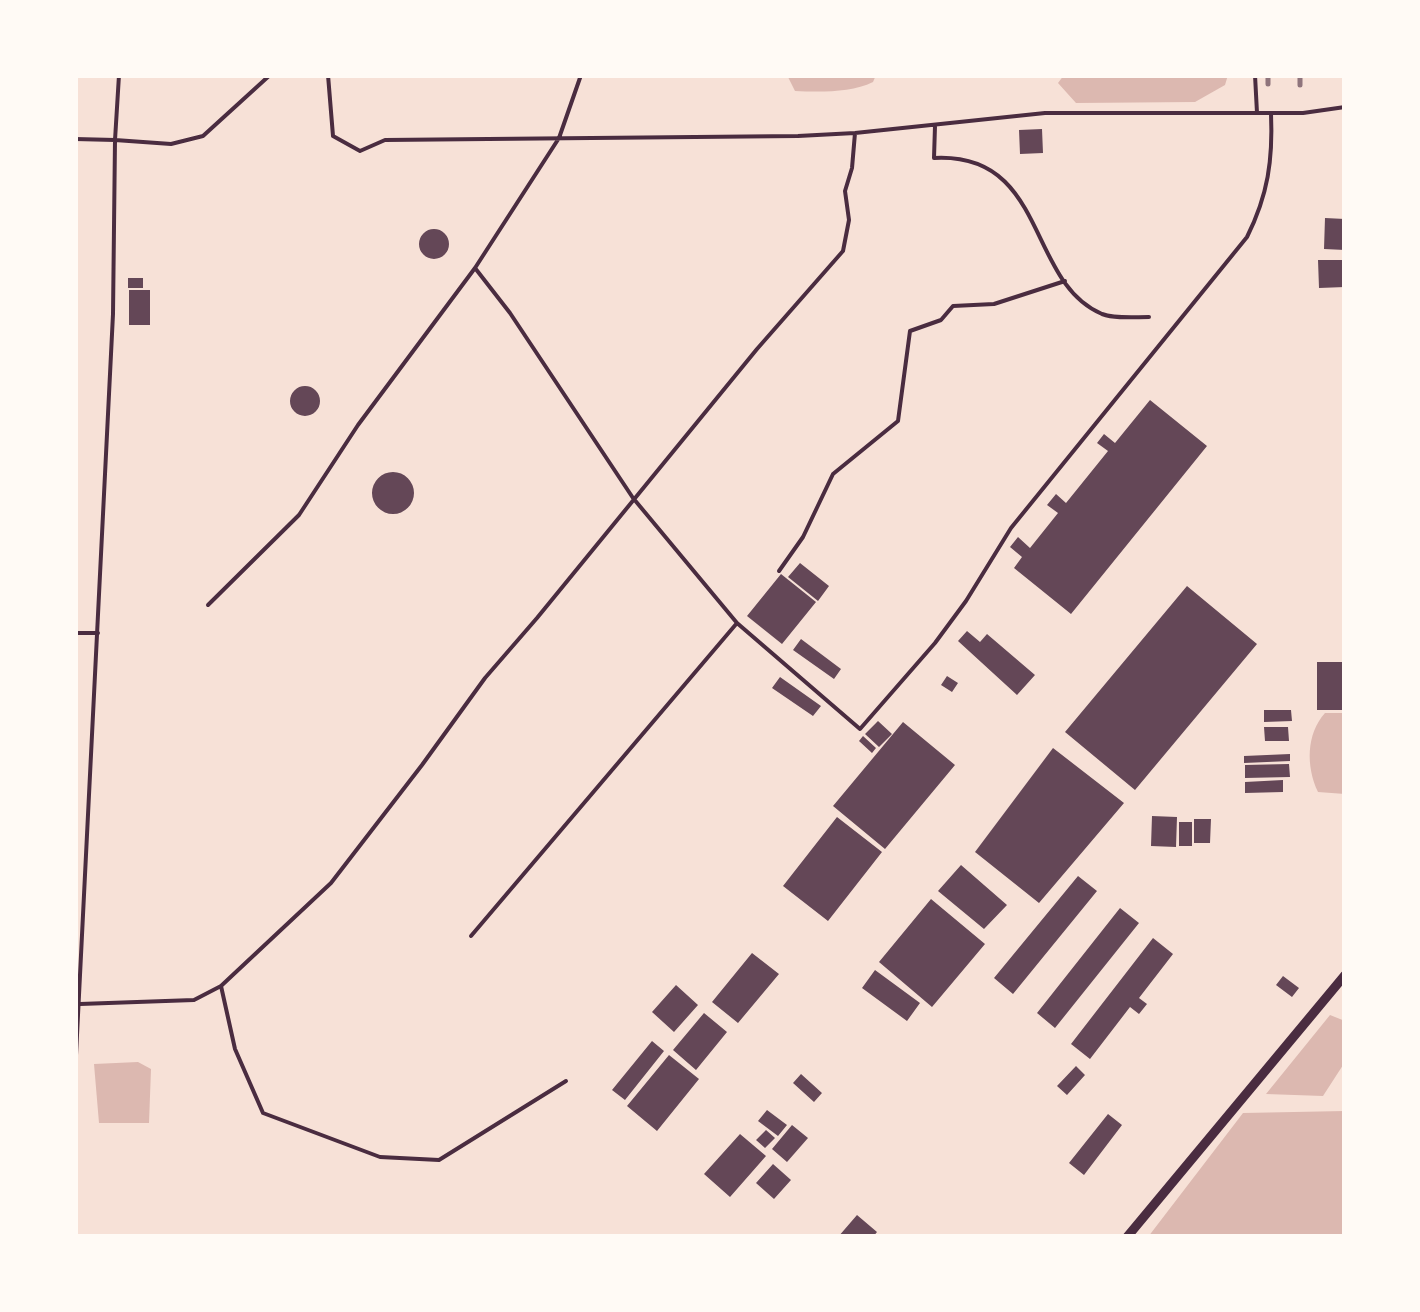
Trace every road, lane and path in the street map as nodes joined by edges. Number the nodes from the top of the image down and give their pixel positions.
1 (119, 75) edge
2 (270, 75) edge
3 (328, 75) edge
4 (582, 75) edge
5 (1256, 75) edge
6 (1345, 108) edge
7 (1257, 113) junction
8 (1271, 113) junction
9 (935, 126) junction
10 (856, 134) junction
11 (560, 138) junction
12 (75, 139) edge
13 (115, 140) junction
14 (475, 268) junction
15 (1065, 282) junction
16 (1149, 317) dead end
17 (633, 498) junction
18 (778, 571) dead end
19 (208, 605) dead end
20 (737, 623) junction
21 (75, 632) edge
22 (98, 633) junction
23 (471, 936) dead end
24 (1345, 975) edge
25 (221, 986) junction
26 (76, 1004) edge
27 (75, 1075) edge
28 (566, 1080) dead end
29 (1126, 1237) edge

1 - 13 lane
2 - 13 lane
3 - 11 lane
4 - 11 lane
5 - 7 lane
6 - 8 lane
7 - 8 lane
7 - 9 lane
8 - 20 lane
9 - 10 lane
9 - 15 lane
10 - 11 lane
10 - 17 lane
11 - 14 lane
12 - 13 lane
13 - 22 lane
14 - 17 lane
14 - 19 lane
15 - 16 lane
15 - 18 lane
17 - 20 lane
17 - 25 lane
20 - 23 lane
21 - 22 lane
22 - 26 lane
24 - 29 street
25 - 26 lane
25 - 28 lane
26 - 27 lane

